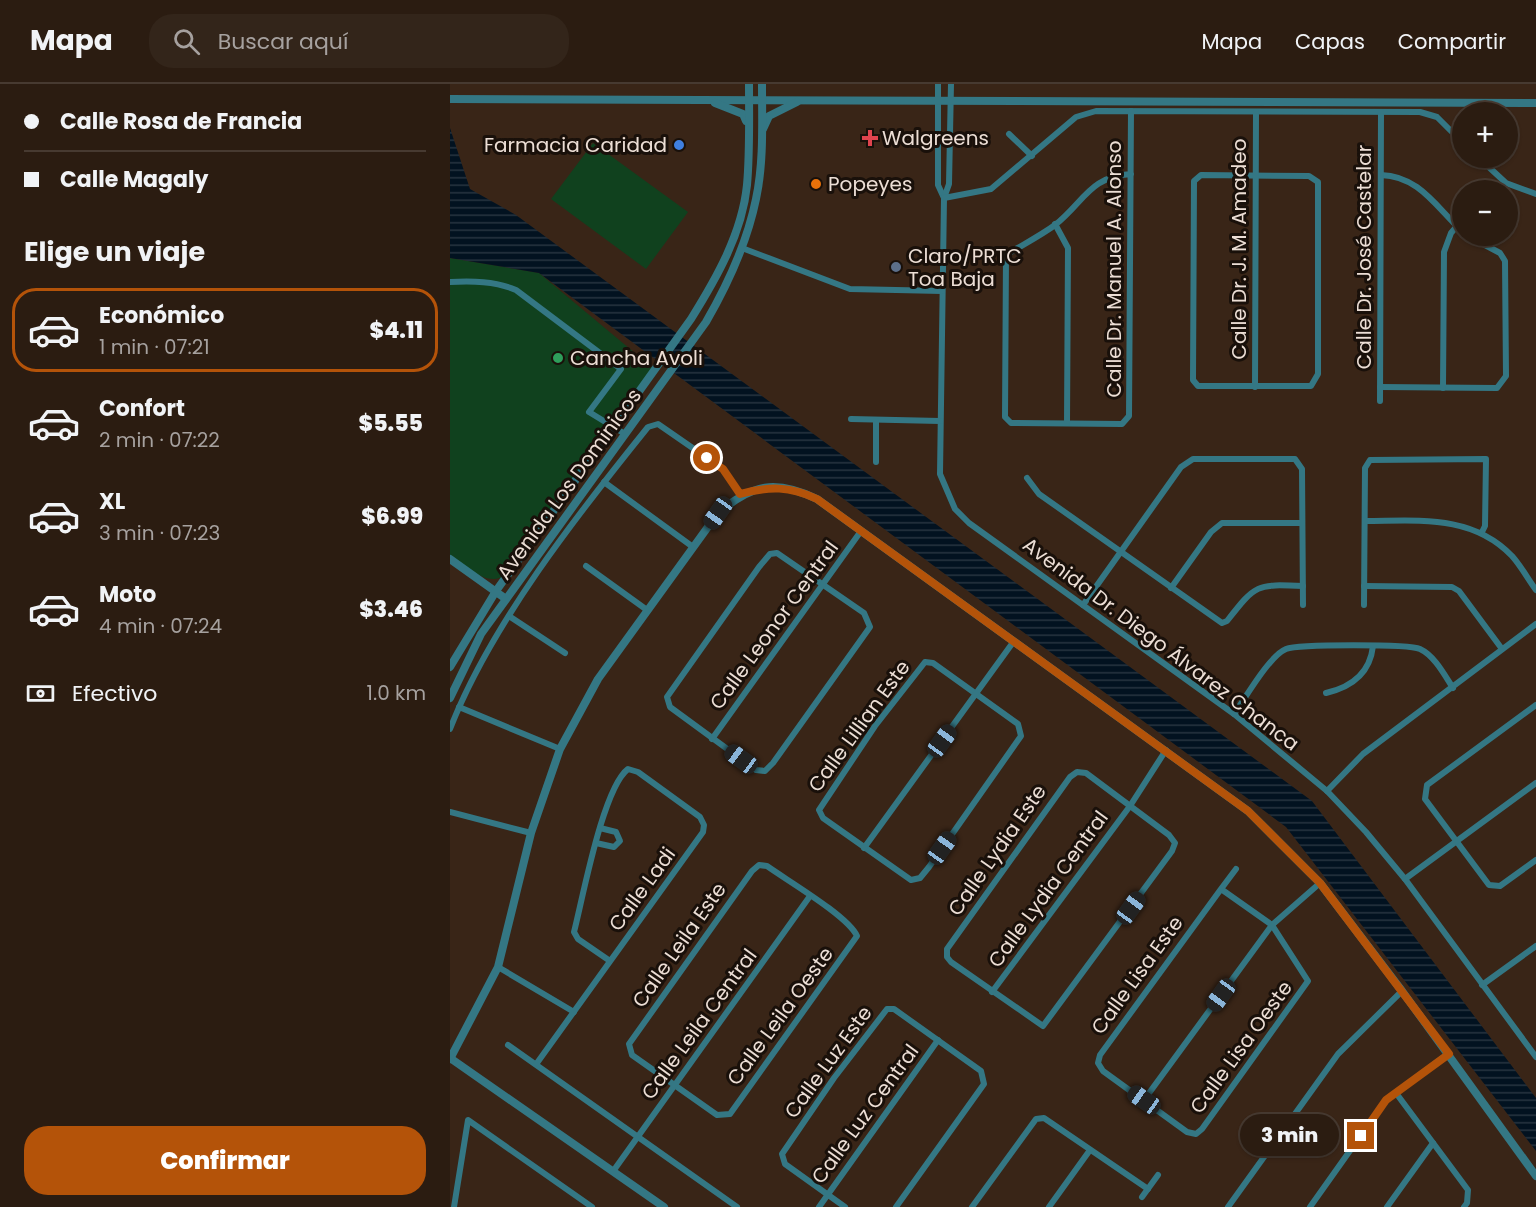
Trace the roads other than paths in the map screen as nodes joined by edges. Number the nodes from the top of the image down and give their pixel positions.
1 (749, 84) edge
2 (762, 84) edge
3 (938, 84) edge
4 (951, 84) edge
5 (450, 99) edge
6 (705, 100) junction
7 (749, 100) junction
8 (762, 100) junction
9 (802, 100) junction
10 (938, 101) junction
11 (951, 101) junction
12 (1536, 103) edge
13 (1131, 111) junction
14 (1256, 112) junction
15 (1381, 112) junction
16 (748, 127) junction
17 (1452, 132) edge
18 (761, 133) junction
19 (1009, 134) dead end
20 (1032, 156) junction
21 (1490, 168) edge
22 (1131, 174) junction
23 (1256, 175) junction
24 (1381, 175) junction
25 (1536, 194) edge
26 (944, 198) junction
27 (1452, 220) edge
28 (1055, 224) junction
29 (1452, 232) edge
30 (1487, 246) edge
31 (742, 248) junction
32 (450, 282) edge
33 (942, 291) junction
34 (1255, 387) junction
35 (1380, 387) junction
36 (1443, 388) junction
37 (1380, 401) dead end
38 (851, 419) dead end
39 (876, 421) junction
40 (940, 421) junction
41 (1067, 423) junction
42 (614, 427) junction
43 (626, 434) junction
44 (876, 462) dead end
45 (1027, 478) dead end
46 (604, 482) junction
47 (740, 494) junction
48 (1365, 521) junction
49 (1302, 523) junction
50 (861, 531) junction
51 (1482, 532) junction
52 (693, 547) junction
53 (1120, 552) junction
54 (450, 559) edge
55 (586, 566) dead end
56 (824, 584) junction
57 (1303, 586) junction
58 (1364, 586) junction
59 (1171, 588) junction
60 (1536, 590) edge
61 (496, 591) junction
62 (506, 599) junction
63 (1083, 605) junction
64 (1303, 605) dead end
65 (1364, 605) dead end
66 (647, 610) junction
67 (509, 616) junction
68 (1536, 624) edge
69 (1014, 641) junction
70 (1373, 646) junction
71 (1502, 649) junction
72 (565, 653) dead end
73 (450, 667) edge
74 (1453, 688) junction
75 (1326, 693) dead end
76 (976, 694) junction
77 (450, 698) edge
78 (1536, 705) edge
79 (459, 707) junction
80 (1234, 714) junction
81 (450, 729) edge
82 (712, 739) junction
83 (560, 749) junction
84 (1166, 750) junction
85 (1536, 783) edge
86 (1327, 791) junction
87 (1130, 806) junction
88 (450, 812) edge
89 (600, 828) junction
90 (531, 833) junction
91 (1458, 840) junction
92 (596, 843) junction
93 (864, 848) junction
94 (1536, 860) edge
95 (1236, 869) dead end
96 (1405, 879) junction
97 (1320, 883) junction
98 (1221, 889) junction
99 (810, 896) junction
100 (1272, 925) junction
101 (1536, 947) edge
102 (610, 961) junction
103 (498, 967) junction
104 (1482, 984) junction
105 (1402, 991) junction
106 (992, 992) junction
107 (574, 1012) junction
108 (938, 1040) junction
109 (508, 1045) dead end
110 (1449, 1054) junction
111 (1536, 1057) edge
112 (450, 1059) edge
113 (537, 1063) junction
114 (675, 1085) junction
115 (1396, 1093) junction
116 (1144, 1100) junction
117 (638, 1136) junction
118 (1433, 1143) junction
119 (1090, 1150) junction
120 (614, 1170) junction
121 (1158, 1175) dead end
122 (1536, 1176) edge
123 (1148, 1190) junction
124 (828, 1195) junction
125 (1142, 1197) dead end
126 (454, 1207) edge
127 (592, 1207) edge
128 (664, 1207) edge
129 (737, 1207) edge
130 (819, 1207) edge
131 (845, 1207) edge
132 (896, 1207) edge
133 (972, 1207) edge
134 (1049, 1207) edge
135 (1228, 1207) edge
136 (1310, 1207) edge
137 (1387, 1207) edge
138 (1464, 1207) edge

1 - 7 street, Avenida Los Dominicos
2 - 8 street, Avenida Los Dominicos
3 - 10 street, Avenida Dr. Diego Álvarez Chanca
4 - 11 street, Avenida Dr. Diego Álvarez Chanca
5 - 6 street
6 - 7 street
6 - 16 street
7 - 8 street
7 - 16 street, Avenida Los Dominicos
8 - 9 street
8 - 18 street, Avenida Los Dominicos
9 - 10 street
9 - 18 street
10 - 11 street
10 - 26 street, Avenida Dr. Diego Álvarez Chanca
11 - 12 street
11 - 26 street, Avenida Dr. Diego Álvarez Chanca
13 - 14 street
13 - 20 street
13 - 22 street, Calle Dr. Manuel A. Alonso
14 - 15 street
14 - 23 street, Calle Dr. J. M. Amadeo
15 - 17 street
15 - 24 street, Calle Dr. José Castelar
16 - 42 street, Avenida Los Dominicos
18 - 31 street, Avenida Los Dominicos
19 - 20 street
20 - 26 street
21 - 25 street
22 - 28 street
22 - 41 street, Calle Dr. Manuel A. Alonso
23 - 34 street, Calle Dr. J. M. Amadeo
23 - 34 street
23 - 34 street
24 - 27 street
24 - 35 street, Calle Dr. José Castelar
26 - 33 street, Avenida Dr. Diego Álvarez Chanca
28 - 41 street
28 - 41 street
29 - 36 street
30 - 36 street
31 - 33 street
31 - 43 street, Avenida Los Dominicos
32 - 42 street
33 - 40 street, Avenida Dr. Diego Álvarez Chanca
35 - 36 street
35 - 37 street, Calle Dr. José Castelar
38 - 39 street
39 - 40 street
39 - 44 street
40 - 63 street, Avenida Dr. Diego Álvarez Chanca
42 - 43 street
42 - 61 street, Avenida Los Dominicos
43 - 62 street, Avenida Los Dominicos
45 - 53 street
46 - 47 street
46 - 52 street
46 - 67 street
47 - 50 street
47 - 52 street
48 - 51 street
48 - 51 street
48 - 58 street
49 - 53 street
49 - 57 street
49 - 59 street
50 - 56 street, Calle Leonor Central
50 - 69 street
51 - 60 street
52 - 66 street
53 - 59 street
53 - 63 street
54 - 61 street
55 - 66 street
56 - 82 street, Calle Leonor Central
56 - 82 street
56 - 82 street
57 - 59 street
57 - 64 street
58 - 65 street
58 - 71 street
61 - 62 street
61 - 73 street, Avenida Los Dominicos
62 - 77 street, Avenida Los Dominicos
63 - 80 street, Avenida Dr. Diego Álvarez Chanca
66 - 83 street
67 - 72 street
67 - 79 street
68 - 71 street
69 - 76 street
69 - 84 street
70 - 74 street
70 - 75 street
70 - 80 street
71 - 74 street
74 - 86 street
76 - 93 street
76 - 93 street, Calle Lillian Este
76 - 93 street
78 - 91 street
79 - 81 street
79 - 83 street
80 - 86 street, Avenida Dr. Diego Álvarez Chanca
83 - 90 street
84 - 87 street, Calle Lydia Central
84 - 97 street
85 - 91 street
86 - 96 street, Avenida Dr. Diego Álvarez Chanca
87 - 106 street, Calle Lydia Central
87 - 106 street
87 - 106 street, Calle Lydia Este
88 - 90 street
89 - 92 street
89 - 92 street
89 - 102 street, Calle Ladi
90 - 103 street
91 - 94 street
91 - 96 street
92 - 102 street
95 - 98 street, Calle Lisa Este
96 - 104 street, Avenida Dr. Diego Álvarez Chanca
97 - 100 street
97 - 105 street
98 - 100 street
98 - 116 street, Calle Lisa Este
99 - 114 street, Calle Leila Central
99 - 114 street, Calle Leila Este
99 - 114 street, Calle Leila Oeste
100 - 116 street
100 - 116 street, Calle Lisa Oeste
101 - 104 street
102 - 107 street, Calle Ladi
103 - 107 street
103 - 112 street
104 - 111 street, Avenida Dr. Diego Álvarez Chanca
105 - 110 street
105 - 135 street
107 - 113 street, Calle Ladi
108 - 124 street, Calle Luz Central
108 - 124 street, Calle Luz Este
108 - 132 street
109 - 113 street
110 - 115 street
110 - 122 street
112 - 120 street
113 - 117 street
114 - 117 street, Calle Leila Central
115 - 118 street
115 - 136 street
117 - 120 street, Calle Leila Central
117 - 129 street
118 - 137 street
118 - 138 street
119 - 123 street
119 - 133 street
119 - 134 street
120 - 128 street
121 - 123 street
123 - 125 street
124 - 130 street, Calle Luz Central
124 - 131 street
126 - 127 street

